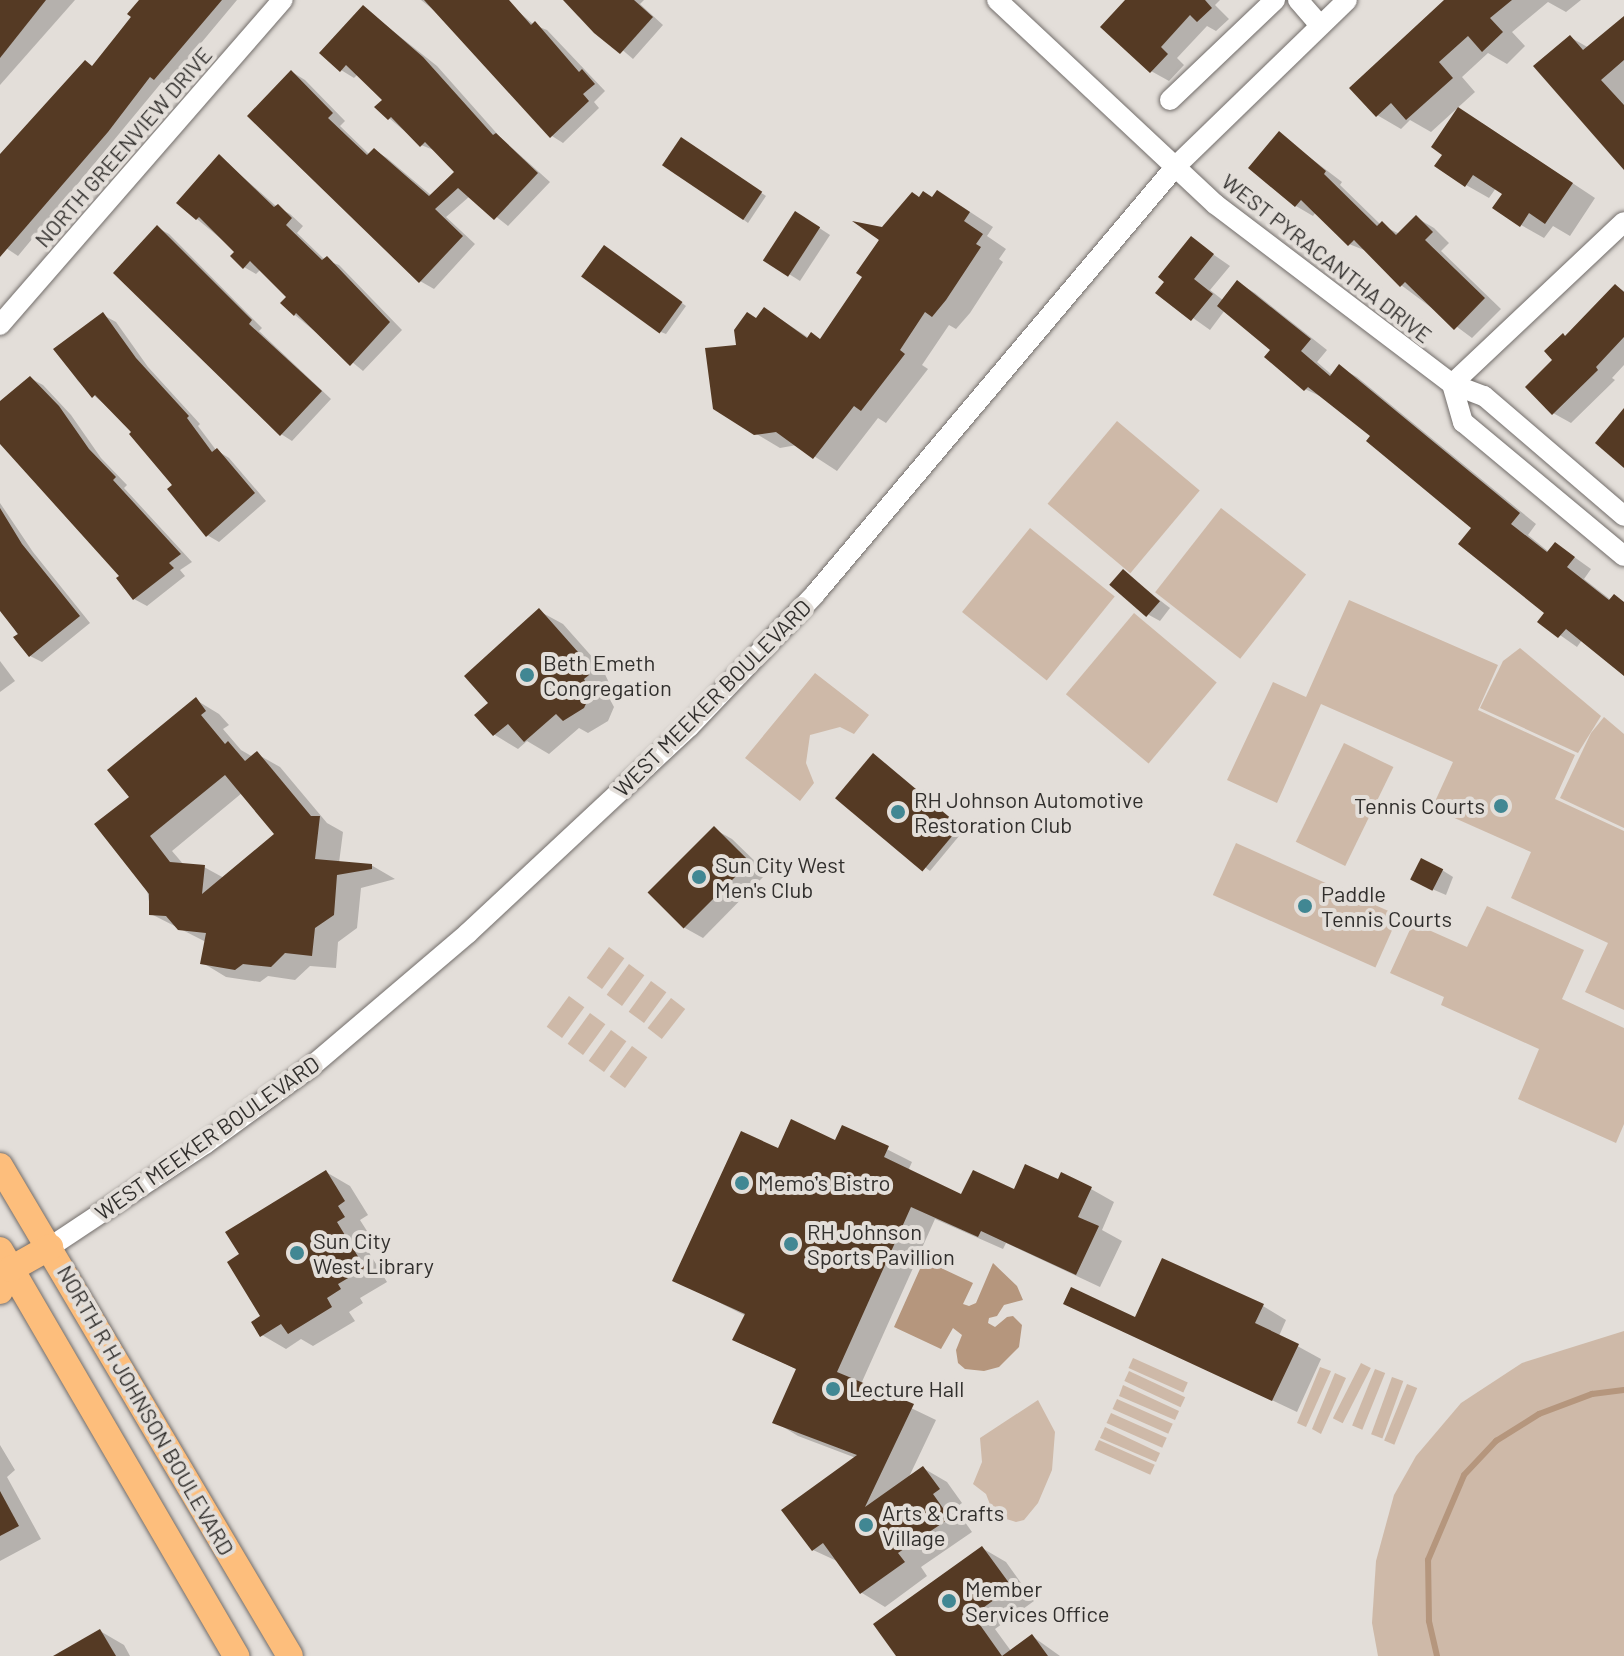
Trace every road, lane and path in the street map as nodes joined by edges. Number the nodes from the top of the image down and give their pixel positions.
1 (283, 0) edge
2 (997, 0) edge
3 (1275, 0) edge
4 (1298, 0) edge
5 (1347, 0) edge
6 (1320, 25) junction
7 (1170, 100) dead end
8 (1176, 166) junction
9 (1624, 222) edge
10 (0, 325) edge
11 (1452, 384) junction
12 (1616, 510) edge
13 (1587, 526) junction
14 (1624, 556) edge
15 (0, 1166) edge
16 (50, 1247) junction
17 (3, 1270) edge
18 (236, 1656) edge
19 (290, 1656) edge

1 - 10 street, NORTH GREENVIEW DRIVE
2 - 8 street, WEST PYRACANTHA DRIVE
3 - 7 street
4 - 6 street
5 - 6 street, WEST MEEKER BOULEVARD
6 - 8 street, WEST MEEKER BOULEVARD
8 - 11 street, WEST PYRACANTHA DRIVE
8 - 16 street, WEST MEEKER BOULEVARD
9 - 11 street
11 - 12 street, WEST PYRACANTHA DRIVE
11 - 13 street
12 - 13 street, WEST PYRACANTHA DRIVE
13 - 14 street
15 - 16 main road, NORTH R H JOHNSON BOULEVARD
16 - 17 main road, WEST MEEKER BOULEVARD
16 - 19 main road, NORTH R H JOHNSON BOULEVARD
17 - 18 main road, NORTH R H JOHNSON BOULEVARD

